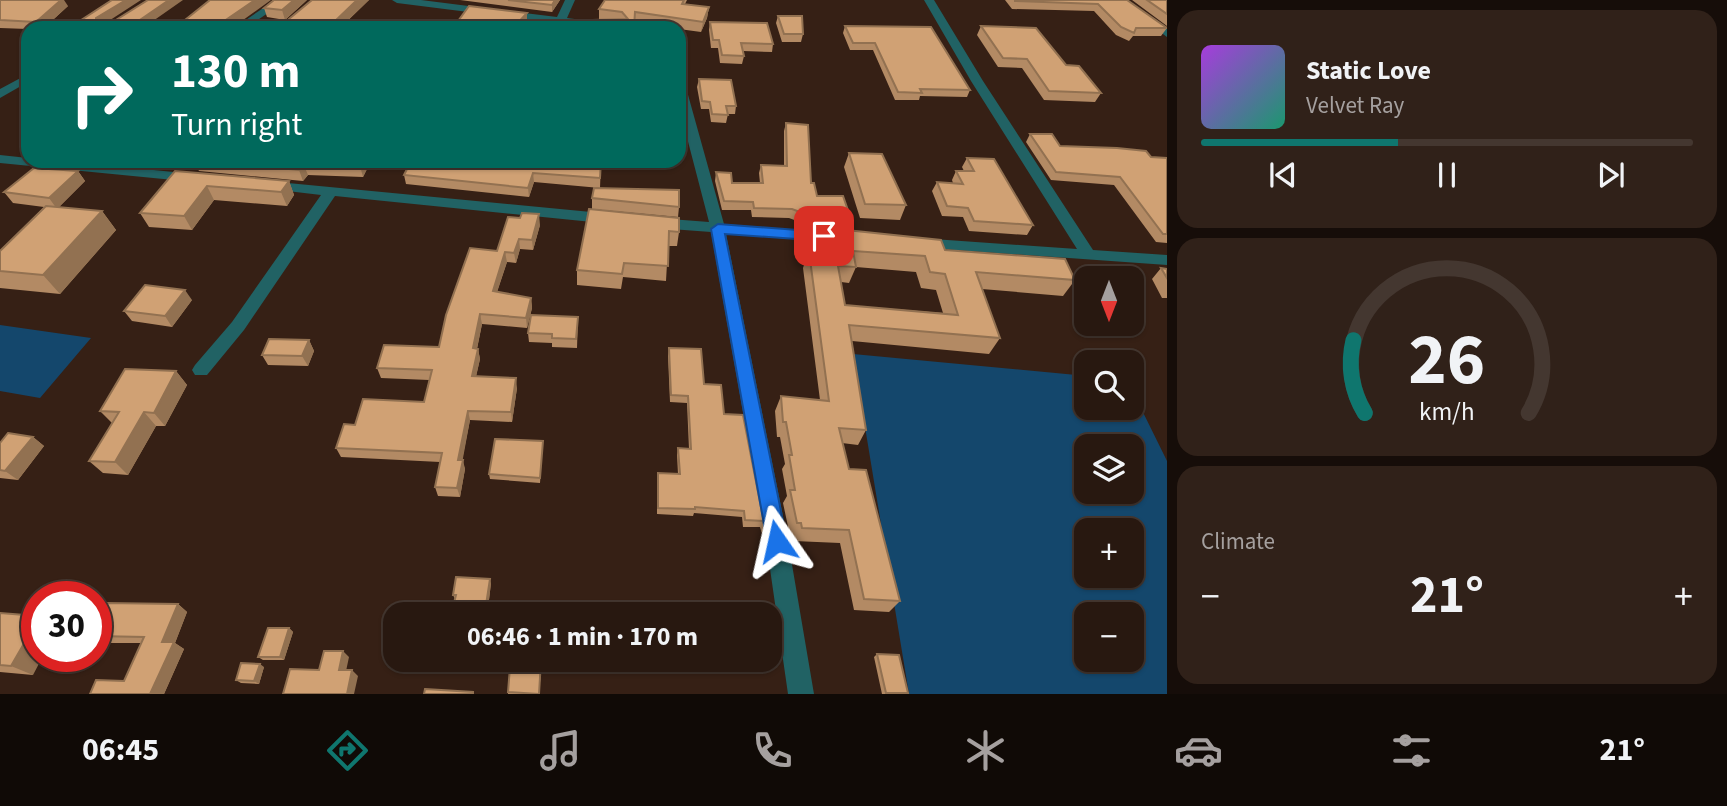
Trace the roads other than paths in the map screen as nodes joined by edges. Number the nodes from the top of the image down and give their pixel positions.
1 (282, 0) edge
2 (397, 0) edge
3 (570, 0) edge
4 (929, 0) edge
5 (1122, 0) edge
6 (561, 19) junction
7 (250, 21) edge
8 (574, 21) edge
9 (1167, 34) edge
10 (21, 81) edge
11 (0, 82) edge
12 (16, 84) junction
13 (0, 94) edge
14 (686, 110) edge
15 (0, 159) edge
16 (21, 161) edge
17 (93, 168) edge
18 (207, 179) edge
19 (248, 183) edge
20 (331, 191) junction
21 (718, 229) junction
22 (841, 237) edge
23 (910, 242) edge
24 (1088, 255) junction
25 (1167, 260) edge
26 (201, 370) dead end
27 (801, 694) edge

1 - 7 street
2 - 6 street
3 - 6 street
4 - 24 street
5 - 9 street
6 - 8 street
10 - 12 street
11 - 12 street
12 - 13 street
14 - 21 street
15 - 16 street
17 - 18 street
19 - 20 street
20 - 21 street
20 - 26 street
21 - 22 street
21 - 27 street
23 - 24 street
24 - 25 street

